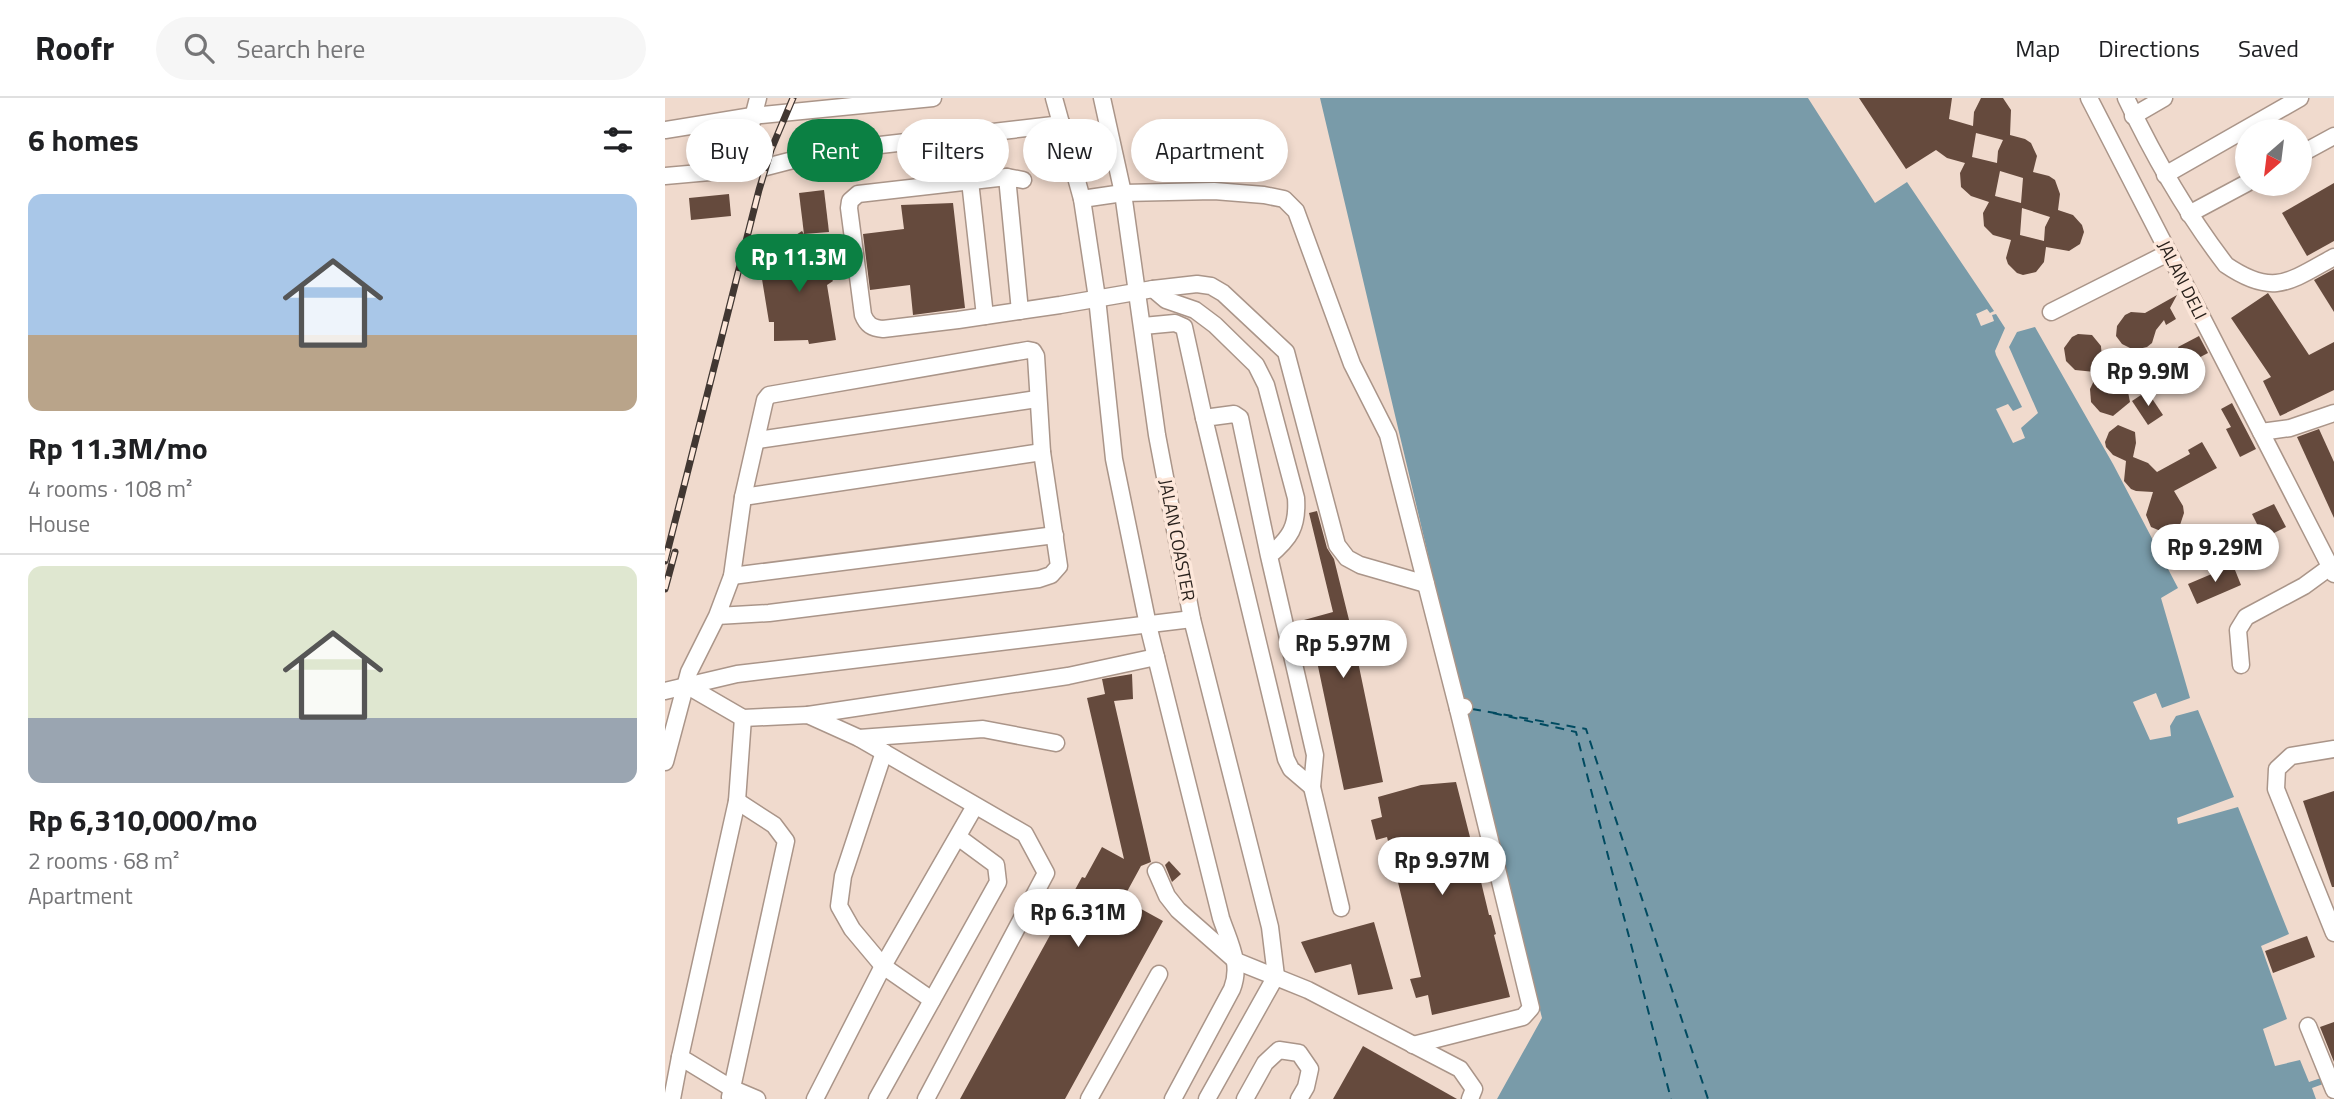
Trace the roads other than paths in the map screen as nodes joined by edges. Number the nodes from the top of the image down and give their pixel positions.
1 (758, 98) edge
2 (933, 98) edge
3 (1054, 98) edge
4 (1102, 98) edge
5 (2089, 98) edge
6 (2126, 98) edge
7 (2164, 98) edge
8 (2300, 98) edge
9 (880, 101) edge
10 (752, 116) junction
11 (2133, 116) junction
12 (751, 119) edge
13 (1060, 119) edge
14 (1023, 129) edge
15 (665, 130) edge
16 (2334, 136) edge
17 (2312, 148) edge
18 (773, 165) edge
19 (686, 174) edge
20 (2165, 175) junction
21 (665, 176) edge
22 (1009, 179) edge
23 (961, 182) edge
24 (970, 182) edge
25 (1077, 182) edge
26 (2235, 189) edge
27 (1123, 193) junction
28 (1082, 199) junction
29 (2189, 214) junction
30 (2168, 253) junction
31 (2334, 257) edge
32 (1146, 290) junction
33 (1097, 298) junction
34 (1020, 311) junction
35 (2051, 312) dead end
36 (985, 316) junction
37 (1143, 326) junction
38 (1038, 400) junction
39 (2334, 413) edge
40 (1204, 418) junction
41 (2261, 432) junction
42 (758, 440) junction
43 (1042, 452) junction
44 (743, 497) junction
45 (1055, 535) junction
46 (1269, 556) junction
47 (2332, 571) edge
48 (732, 576) junction
49 (1426, 584) junction
50 (717, 616) junction
51 (1192, 619) junction
52 (1148, 625) junction
53 (1156, 657) junction
54 (2241, 666) dead end
55 (686, 685) junction
56 (665, 691) edge
57 (808, 715) junction
58 (743, 718) junction
59 (859, 738) junction
60 (1056, 743) dead end
61 (2334, 749) edge
62 (884, 752) junction
63 (665, 762) edge
64 (1312, 787) junction
65 (737, 801) junction
66 (975, 806) junction
67 (958, 837) junction
68 (1156, 871) dead end
69 (1341, 908) dead end
70 (2334, 933) edge
71 (1236, 961) junction
72 (883, 966) junction
73 (1159, 974) dead end
74 (1276, 976) junction
75 (932, 1000) junction
76 (2308, 1026) dead end
77 (1413, 1045) junction
78 (680, 1057) junction
79 (2334, 1090) edge
80 (730, 1094) edge
81 (672, 1099) edge
82 (757, 1099) edge
83 (815, 1099) edge
84 (877, 1099) edge
85 (926, 1099) edge
86 (1089, 1099) edge
87 (1173, 1099) edge
88 (1207, 1099) edge
89 (1245, 1099) edge
90 (1299, 1099) edge
91 (1471, 1099) edge

1 - 10 lane
2 - 9 lane
3 - 13 lane
4 - 27 lane, JALAN COASTER
5 - 30 lane, JALAN DELI
6 - 11 lane
7 - 11 lane
8 - 20 lane
9 - 10 lane
10 - 12 lane
10 - 15 lane
11 - 20 lane
14 - 18 lane
16 - 17 lane
19 - 21 lane
20 - 29 lane
22 - 34 lane
23 - 36 lane
24 - 36 lane
25 - 28 lane
26 - 29 lane
27 - 28 lane
27 - 32 lane, JALAN COASTER
27 - 49 lane
28 - 33 lane
29 - 31 lane
30 - 35 lane
30 - 41 lane, JALAN DELI
32 - 33 lane
32 - 37 lane, JALAN COASTER
32 - 46 lane
32 - 49 lane
33 - 34 lane
33 - 52 lane
34 - 36 lane
37 - 40 lane
37 - 51 lane, JALAN COASTER
38 - 42 lane
38 - 42 lane
38 - 43 lane
39 - 41 lane
40 - 46 lane
40 - 64 lane
41 - 47 lane, JALAN DELI
42 - 44 lane
43 - 44 lane
43 - 45 lane
44 - 48 lane
45 - 48 lane
45 - 50 lane
46 - 64 lane
47 - 54 lane
48 - 50 lane
49 - 77 lane
50 - 55 lane
51 - 52 lane
51 - 74 lane, JALAN COASTER
52 - 53 lane
52 - 55 lane
53 - 57 lane
53 - 71 lane
55 - 56 lane
55 - 58 lane
55 - 63 lane
57 - 58 lane
57 - 59 lane
58 - 65 lane
59 - 60 lane
59 - 62 lane
61 - 70 lane
62 - 66 lane
62 - 72 lane
64 - 69 lane
65 - 78 lane
65 - 80 lane
66 - 67 lane
66 - 85 lane
67 - 72 lane
67 - 75 lane
68 - 71 lane
71 - 74 lane
71 - 87 lane
72 - 75 lane
72 - 83 lane
73 - 86 lane
74 - 77 lane
74 - 88 lane
75 - 84 lane
76 - 79 lane
77 - 91 lane
78 - 80 lane
78 - 81 lane
80 - 82 lane
89 - 90 lane

